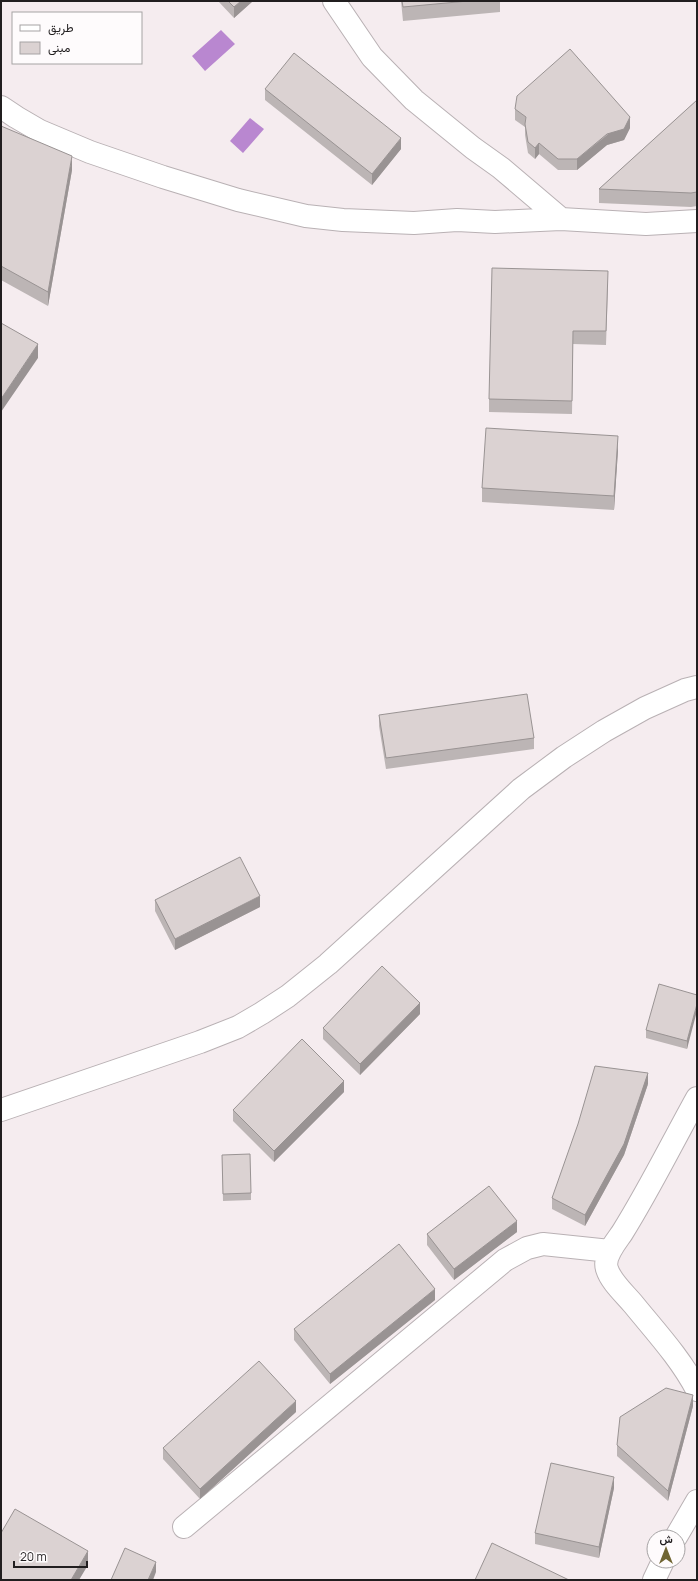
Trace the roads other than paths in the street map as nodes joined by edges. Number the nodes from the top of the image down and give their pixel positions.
1 (334, 1) edge
2 (1, 107) edge
3 (561, 219) junction
4 (697, 222) edge
5 (697, 686) edge
6 (697, 1098) edge
7 (1, 1110) edge
8 (610, 1251) junction
9 (697, 1390) edge
10 (697, 1501) edge
11 (184, 1527) dead end
12 (681, 1529) edge
13 (659, 1569) edge
14 (654, 1580) edge

1 - 3 street
2 - 3 street
3 - 4 street
5 - 7 street
6 - 8 street
8 - 9 street
8 - 11 street
10 - 12 street
13 - 14 street

